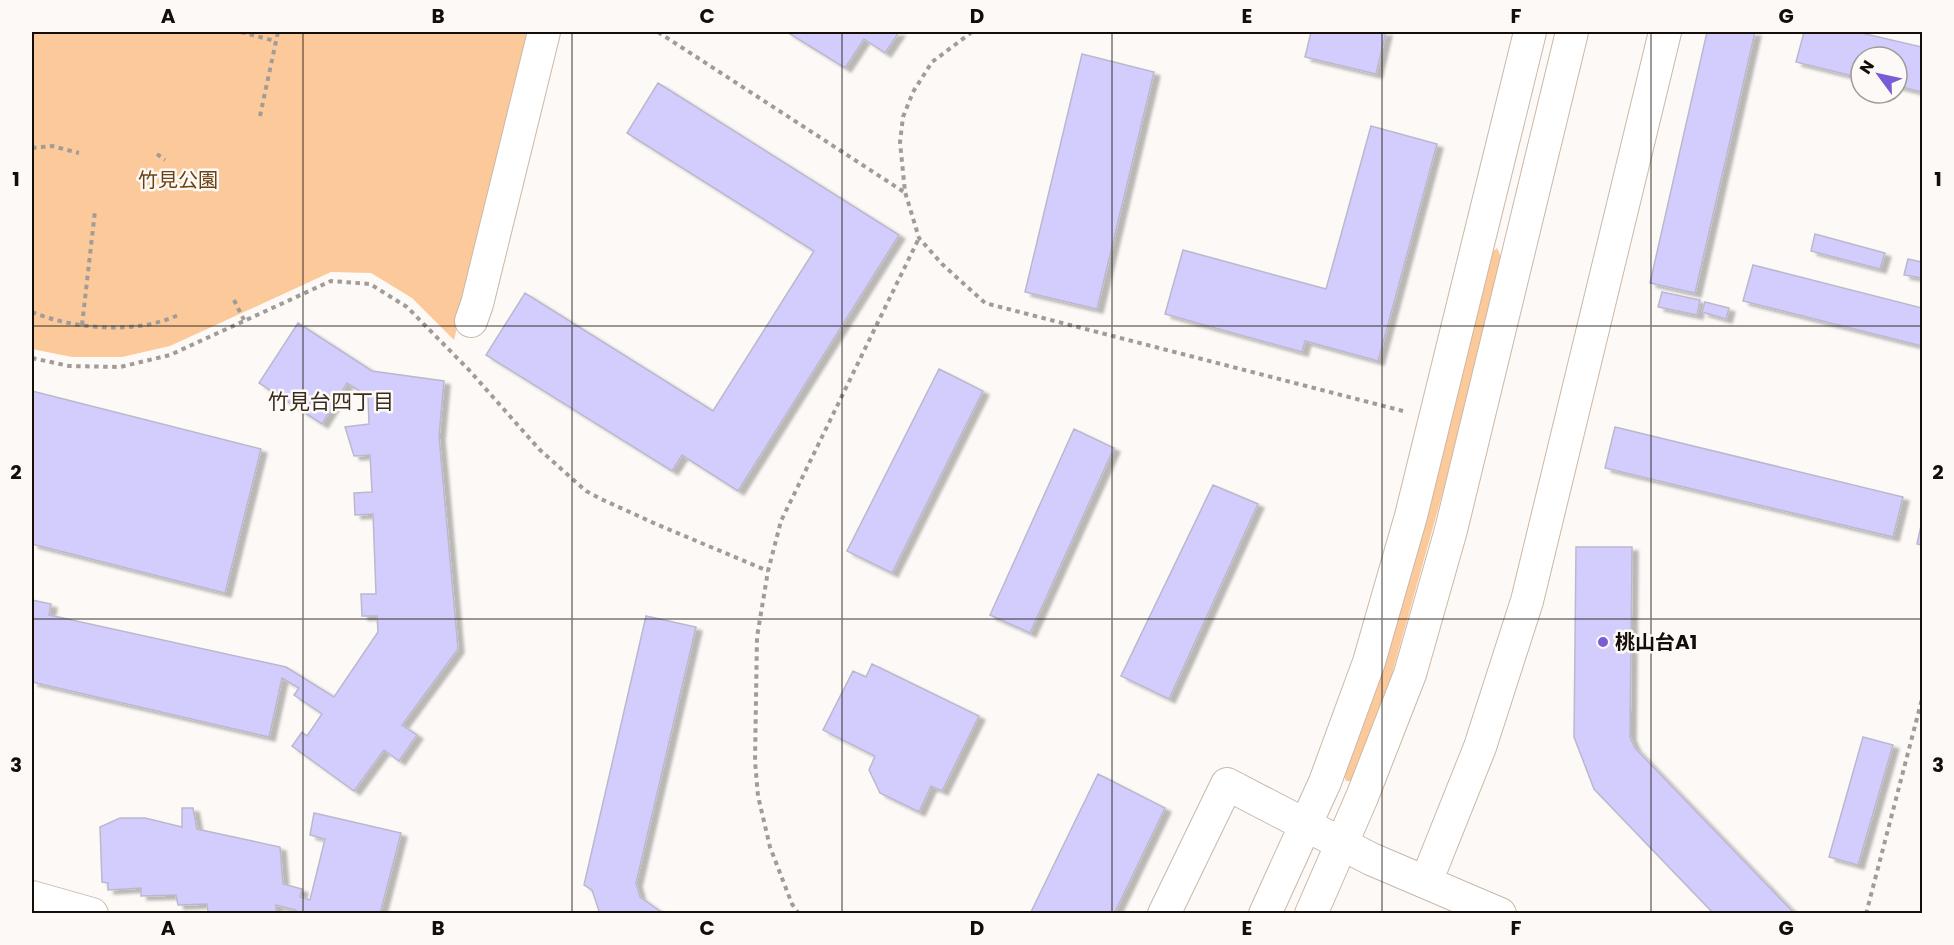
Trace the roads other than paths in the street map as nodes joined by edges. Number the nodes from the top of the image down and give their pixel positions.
1 (544, 32) edge
2 (1530, 32) edge
3 (1572, 32) edge
4 (1665, 32) edge
5 (471, 321) dead end
6 (1306, 825) junction
7 (1342, 844) junction
8 (1426, 882) junction
9 (32, 897) edge
10 (92, 914) edge
11 (1164, 914) edge
12 (1266, 914) edge
13 (1311, 914) edge
14 (1500, 914) edge

1 - 5 street
2 - 6 street
3 - 7 street
4 - 8 street
6 - 7 street
6 - 11 street
6 - 12 street
7 - 8 street
7 - 13 street
8 - 14 street
9 - 10 street

